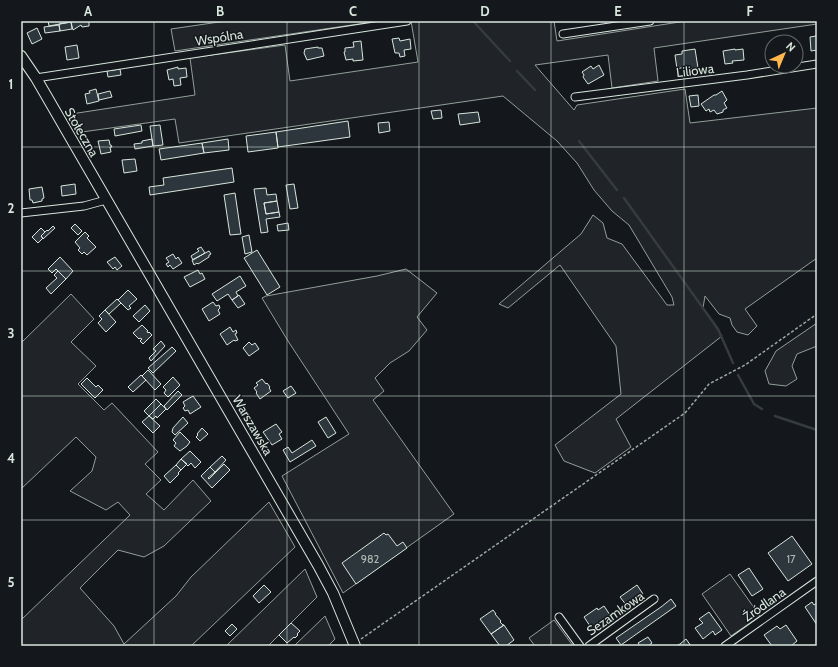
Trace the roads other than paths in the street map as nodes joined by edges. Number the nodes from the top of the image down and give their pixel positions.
1 (407, 21) edge
2 (650, 21) edge
3 (562, 34) dead end
4 (21, 56) edge
5 (817, 64) edge
6 (36, 78) junction
7 (575, 98) dead end
8 (106, 200) junction
9 (21, 213) edge
10 (119, 222) joint
11 (817, 581) edge
12 (654, 599) dead end
13 (559, 618) dead end
14 (354, 644) edge
15 (580, 646) edge
16 (589, 646) edge
17 (725, 646) edge

1 - 6 street, Wspólna
2 - 3 street
4 - 6 main road, Stołeczna
5 - 7 street, Liliowa
6 - 8 main road, Stołeczna
8 - 9 street
8 - 10 main road, Stołeczna
10 - 14 main road, Warszawska
11 - 17 street, Źródlana
12 - 16 street, Sezamkowa
13 - 15 street

